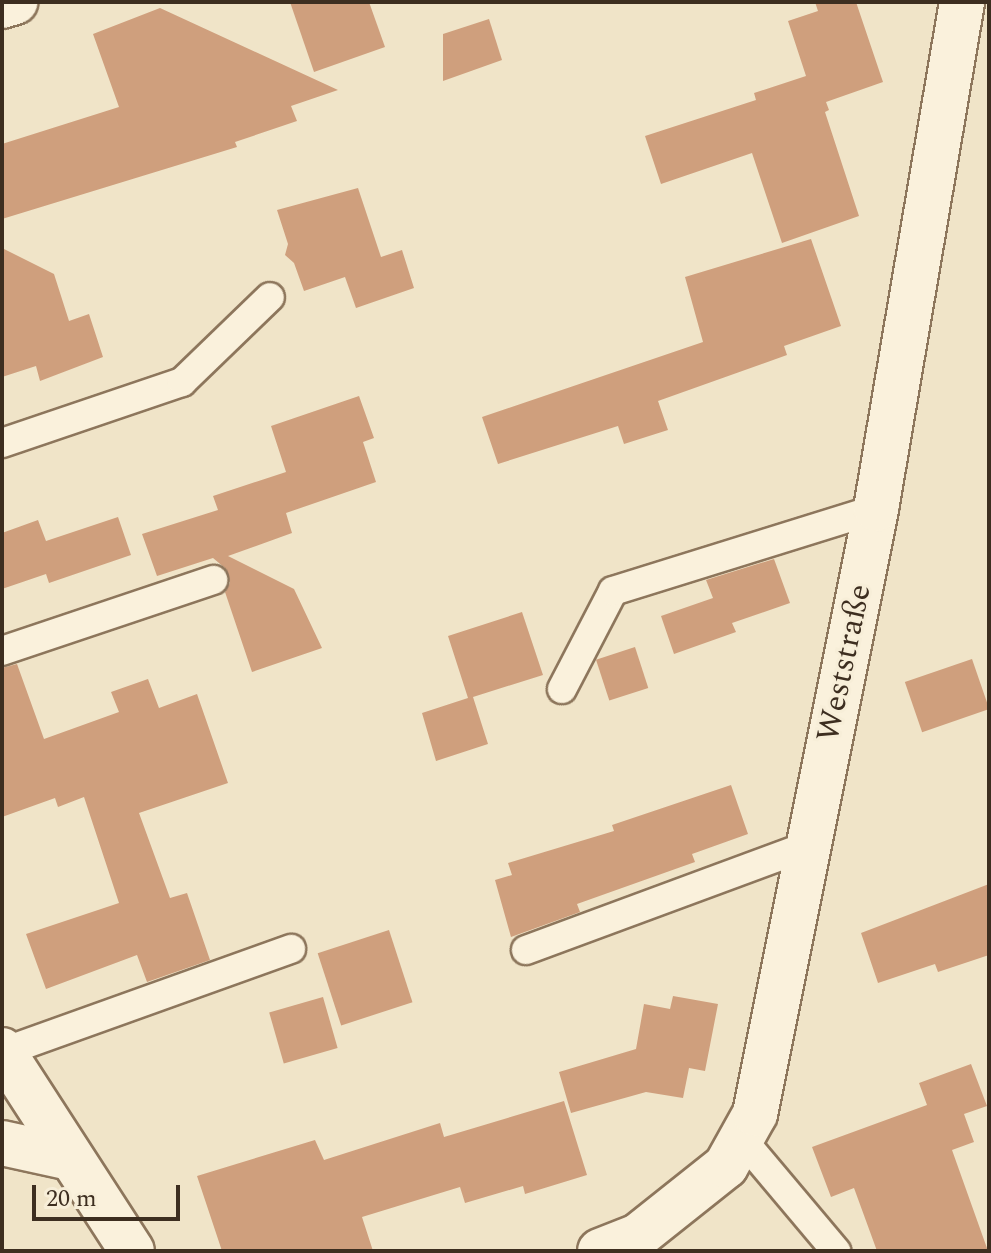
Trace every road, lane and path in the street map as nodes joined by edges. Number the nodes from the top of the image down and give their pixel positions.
1 (15, 2) edge
2 (962, 2) edge
3 (2, 6) edge
4 (270, 297) dead end
5 (2, 443) edge
6 (876, 509) junction
7 (213, 580) dead end
8 (2, 651) edge
9 (562, 689) dead end
10 (807, 846) junction
11 (291, 949) dead end
12 (526, 950) dead end
13 (3, 1051) edge
14 (741, 1138) junction
15 (2, 1143) edge
16 (70, 1158) junction
17 (132, 1251) edge
18 (600, 1251) edge
19 (836, 1251) edge

1 - 3 street
2 - 6 street, Weststraße
4 - 5 lane
6 - 9 lane
6 - 10 street, Weststraße
7 - 8 lane
10 - 12 lane
10 - 14 street, Weststraße
11 - 13 lane
13 - 16 street
14 - 18 street, Weststraße
14 - 19 lane
15 - 16 street
16 - 17 street

